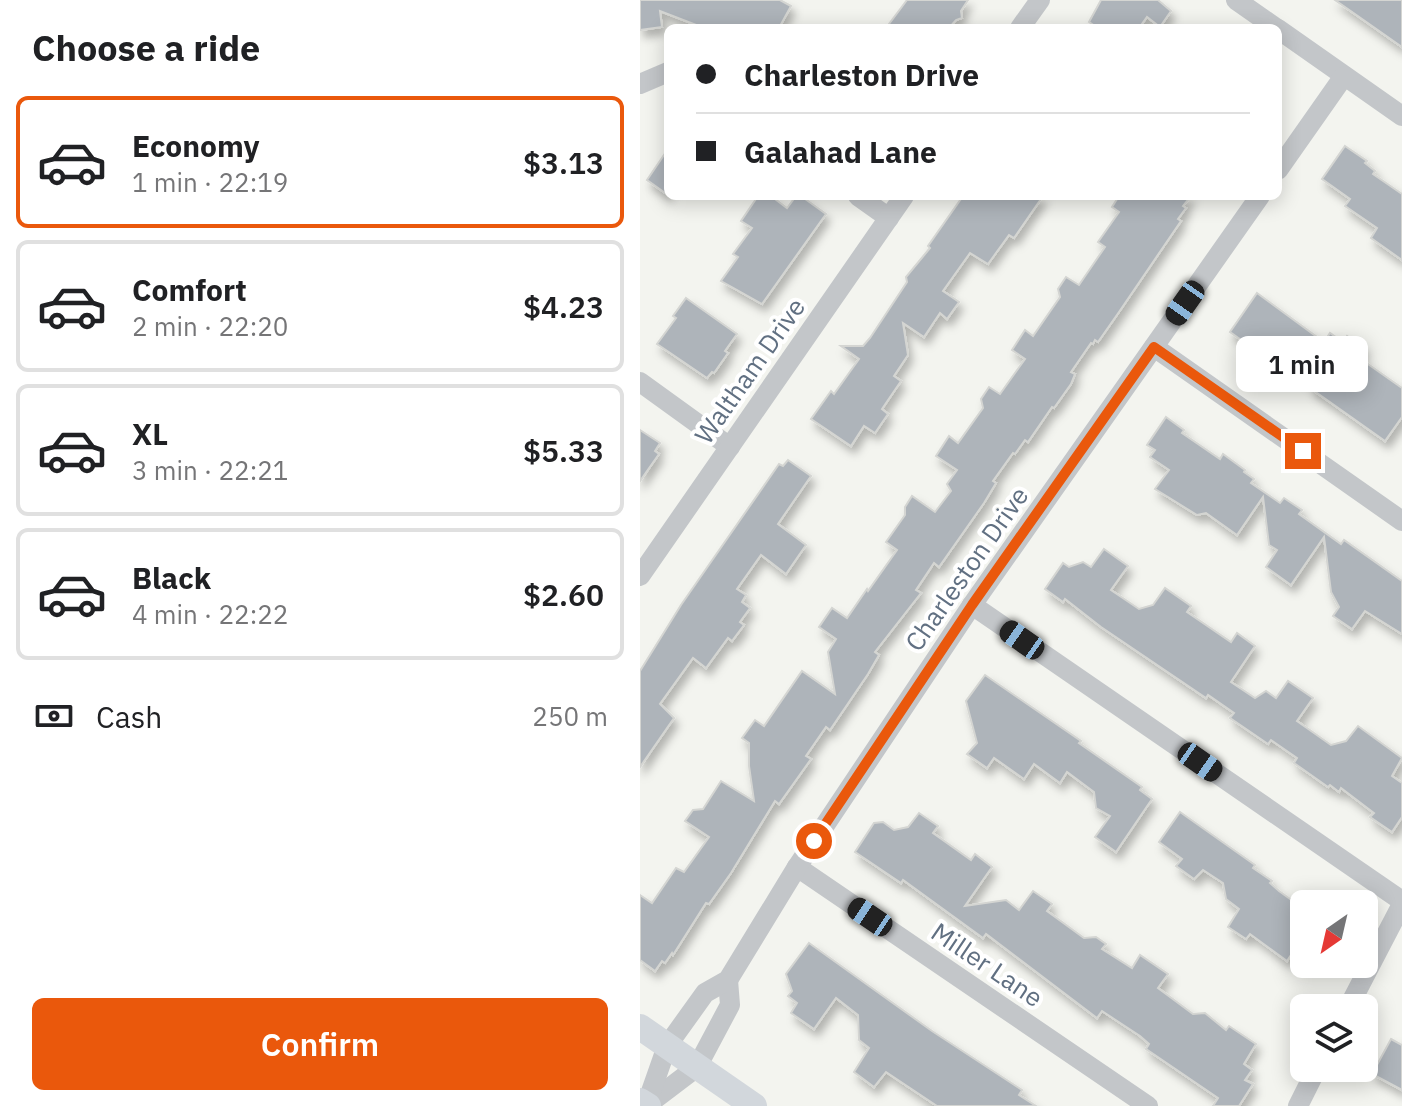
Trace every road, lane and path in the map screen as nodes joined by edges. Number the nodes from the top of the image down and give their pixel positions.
1 (1040, 0) edge
2 (1236, 0) edge
3 (1023, 24) edge
4 (1270, 24) edge
5 (1282, 33) edge
6 (664, 74) edge
7 (1344, 76) junction
8 (640, 84) edge
9 (1402, 116) edge
10 (1282, 164) edge
11 (864, 200) edge
12 (901, 200) edge
13 (1257, 200) edge
14 (889, 218) junction
15 (1154, 347) junction
16 (640, 382) edge
17 (730, 447) junction
18 (1402, 521) edge
19 (640, 576) edge
20 (972, 605) junction
21 (797, 867) junction
22 (1402, 902) edge
23 (728, 980) junction
24 (1355, 994) edge
25 (640, 1027) edge
26 (667, 1046) junction
27 (697, 1067) junction
28 (1310, 1082) edge
29 (640, 1101) edge
30 (647, 1106) edge
31 (754, 1106) edge
32 (1148, 1106) edge
33 (1298, 1106) edge

1 - 3 street
2 - 4 street
5 - 7 street
6 - 8 street
7 - 9 street
7 - 10 street
11 - 14 street
12 - 14 street, Waltham Drive
13 - 15 street, Charleston Drive
14 - 17 street, Waltham Drive
15 - 18 street
15 - 20 street, Charleston Drive
16 - 17 street
17 - 19 street, Waltham Drive
20 - 21 street, Charleston Drive
20 - 22 street
21 - 23 street, Charleston Drive
21 - 32 street, Miller Lane
22 - 24 street
23 - 26 street, Charleston Drive
23 - 27 street, Charleston Drive
25 - 26 main road
26 - 27 main road
26 - 30 street, Charleston Drive
27 - 30 street, Charleston Drive
27 - 31 main road
28 - 33 street
29 - 30 main road

